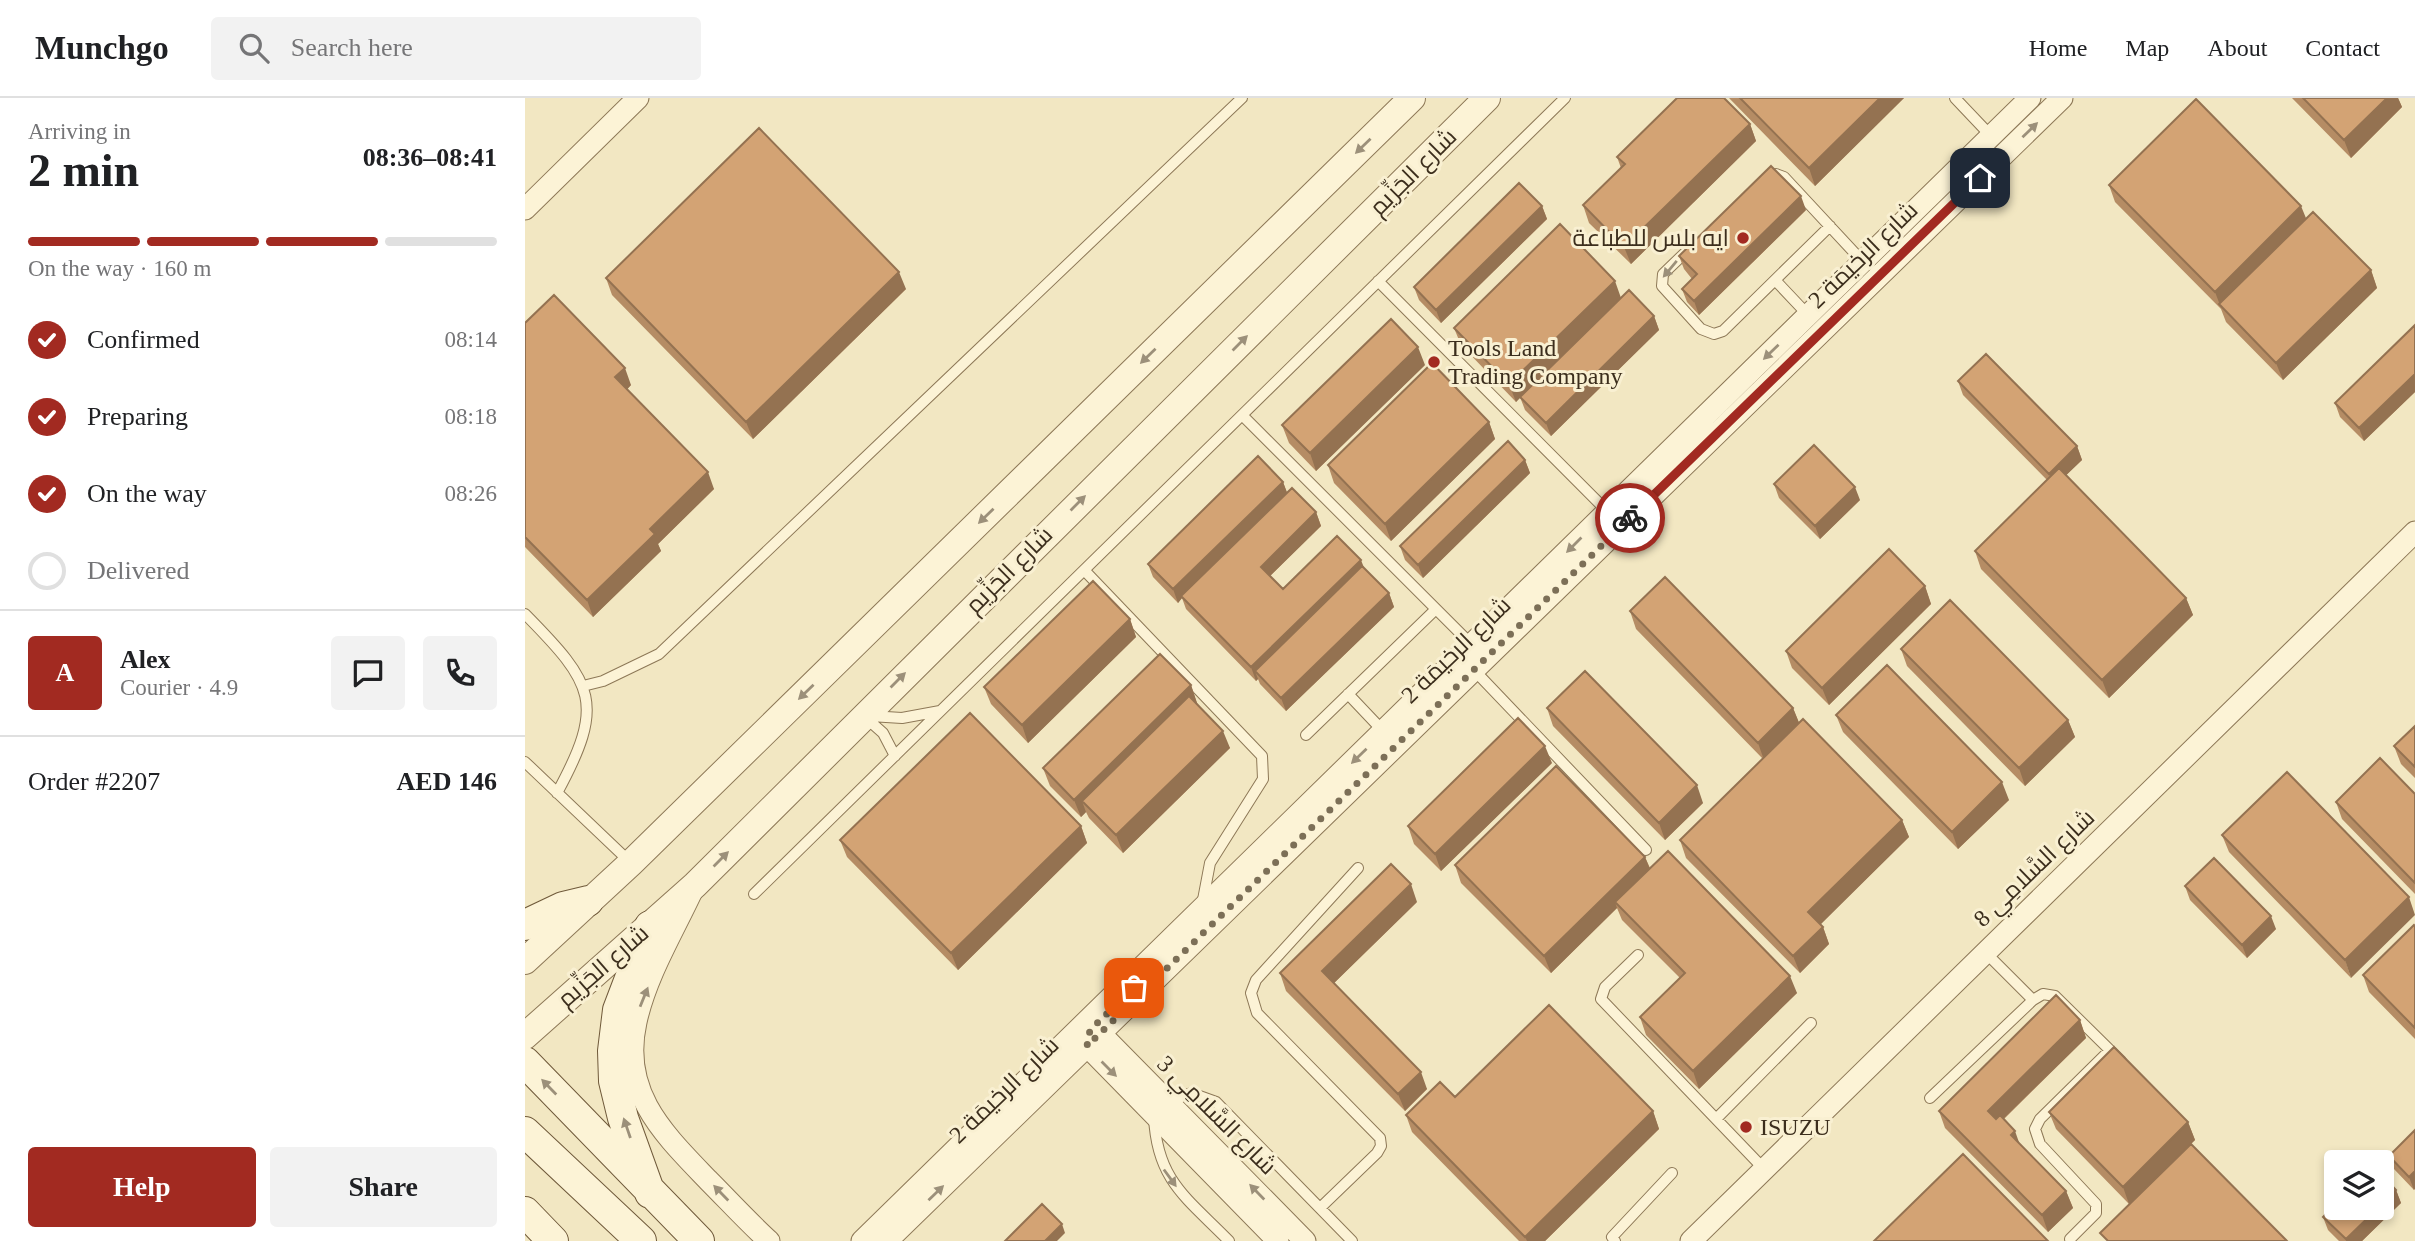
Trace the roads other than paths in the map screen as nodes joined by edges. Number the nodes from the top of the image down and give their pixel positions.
1 (638, 98) edge
2 (1242, 98) edge
3 (1412, 98) edge
4 (1487, 98) edge
5 (1565, 98) edge
6 (1955, 98) edge
7 (2030, 98) edge
8 (2058, 99) edge
9 (1991, 136) junction
10 (1757, 187) edge
11 (525, 209) edge
12 (1830, 226) junction
13 (1697, 241) edge
14 (1863, 262) junction
15 (1775, 280) junction
16 (1378, 281) junction
17 (1808, 315) junction
18 (1242, 415) junction
19 (1608, 512) junction
20 (2415, 532) edge
21 (1084, 570) junction
22 (1436, 610) junction
23 (525, 614) edge
24 (1472, 645) junction
25 (1474, 670) junction
26 (583, 686) junction
27 (1348, 694) junction
28 (940, 712) junction
29 (863, 715) junction
30 (1384, 732) junction
31 (1306, 735) dead end
32 (895, 755) junction
33 (525, 762) edge
34 (557, 793) junction
35 (1646, 850) dead end
36 (631, 863) junction
37 (1359, 867) dead end
38 (695, 885) junction
39 (754, 894) dead end
40 (588, 901) junction
41 (1202, 911) junction
42 (525, 925) edge
43 (650, 926) junction
44 (1985, 952) junction
45 (1637, 955) dead end
46 (525, 961) edge
47 (2033, 1000) junction
48 (1811, 1023) dead end
49 (1089, 1035) junction
50 (525, 1036) edge
51 (2110, 1050) junction
52 (525, 1062) edge
53 (2129, 1069) edge
54 (1930, 1098) dead end
55 (1161, 1108) junction
56 (1716, 1119) junction
57 (525, 1132) edge
58 (1764, 1169) junction
59 (1672, 1173) dead end
60 (650, 1193) junction
61 (1320, 1208) junction
62 (2070, 1239) dead end
63 (1612, 1240) edge
64 (641, 1241) edge
65 (699, 1241) edge
66 (769, 1241) edge
67 (862, 1241) edge
68 (887, 1241) edge
69 (1229, 1241) edge
70 (1278, 1241) edge
71 (1305, 1241) edge
72 (1352, 1241) edge
73 (1691, 1241) edge

1 - 11 street
2 - 26 lane
3 -> 36 street
29 -> 4 street, شارع الجَزِّيم
5 - 16 lane
6 - 9 lane
7 - 9 street, شارع الرخيمَة 2
25 -> 8 street, شارع الرخيمَة 2
9 - 14 street, شارع الرخيمَة 2
10 - 12 lane
12 - 14 lane
12 - 15 lane
13 -> 15 lane
14 - 17 street, شارع الرخيمَة 2
15 - 17 lane
16 - 18 lane
16 - 19 lane
17 -> 19 street, شارع الرخيمَة 2
18 - 21 lane
18 - 22 lane
19 -> 24 street, شارع الرخيمَة 2
20 - 44 street, شارع السَّلامِي 8
21 - 28 lane
21 - 41 lane
22 - 24 lane
22 - 27 lane
23 - 26 lane
24 - 30 street, شارع الرخيمَة 2
25 - 35 lane
25 - 49 street, شارع الرخيمَة 2
26 - 34 lane
27 - 30 lane
27 - 31 lane
28 - 29 lane
28 - 32 lane
29 - 32 lane
38 -> 29 street, شارع الجَزِّيم
30 -> 41 street, شارع الرخيمَة 2
32 - 39 lane
33 - 34 lane
34 - 36 lane
36 - 40 street
37 - 61 lane
38 - 43 street, شارع الجَزِّيم
66 -> 38 street
40 - 42 main road
40 - 46 street
41 - 49 street
43 - 50 street, شارع الجَزِّيم
60 -> 43 main road
44 - 47 lane
44 - 58 street, شارع السَّلامِي 8
45 - 56 lane
47 - 51 lane
47 - 54 lane
48 - 56 lane
49 - 55 street, شارع السَّلامِي 3
49 - 67 street, شارع الرخيمَة 2
68 -> 49 street, شارع الرخيمَة 2
51 - 53 lane
51 - 62 lane
60 -> 52 main road
55 - 61 lane
55 -> 69 lane
55 - 70 street, شارع السَّلامِي 3
71 -> 55 street, شارع السَّلامِي 3
56 - 58 lane
57 - 64 main road
58 - 73 street, شارع السَّلامِي 8
59 - 63 lane
60 - 65 main road
61 - 72 lane

